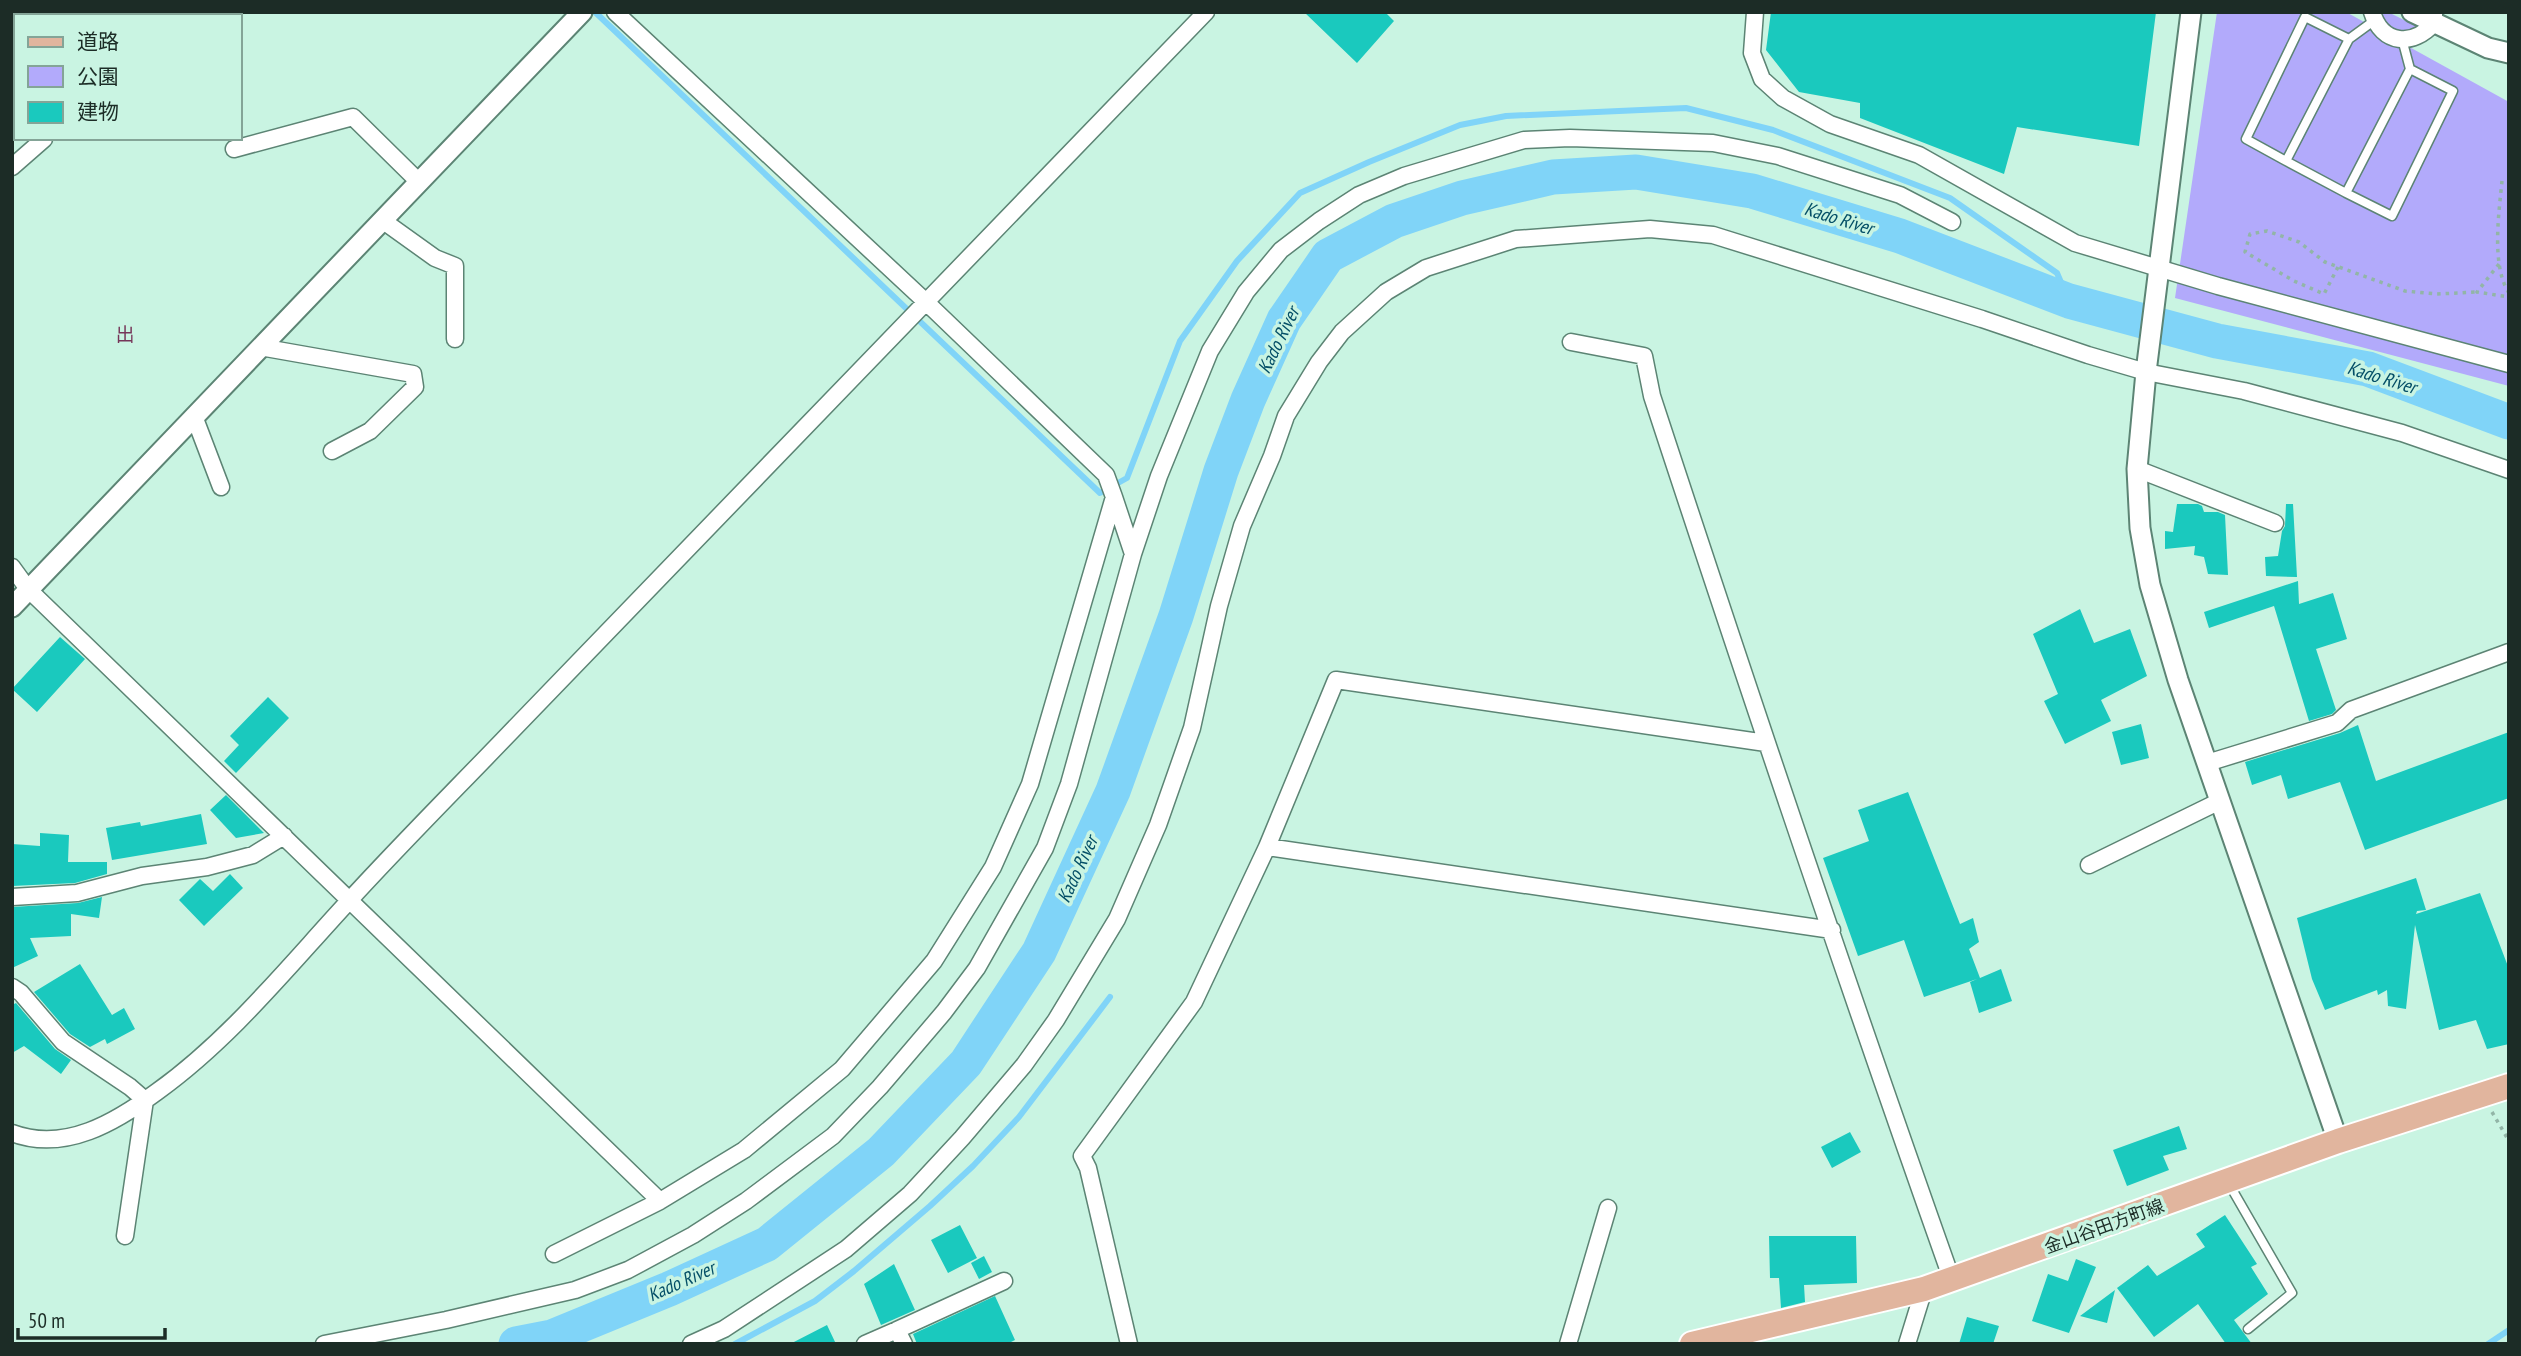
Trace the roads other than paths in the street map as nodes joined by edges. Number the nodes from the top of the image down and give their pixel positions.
1 (582, 12) edge
2 (615, 12) edge
3 (1206, 12) edge
4 (1755, 12) edge
5 (2191, 12) edge
6 (2412, 12) edge
7 (2374, 16) edge
8 (2434, 18) edge
9 (2349, 39) junction
10 (2402, 39) junction
11 (2509, 53) edge
12 (2410, 69) junction
13 (42, 140) edge
14 (234, 149) dead end
15 (2286, 160) junction
16 (12, 167) edge
17 (419, 182) junction
18 (2347, 193) junction
19 (382, 220) junction
20 (1952, 222) dead end
21 (2157, 268) junction
22 (926, 302) junction
23 (455, 339) dead end
24 (1572, 342) dead end
25 (260, 347) junction
26 (2509, 364) edge
27 (2146, 368) junction
28 (194, 416) junction
29 (332, 451) dead end
30 (2137, 469) junction
31 (2509, 470) edge
32 (221, 487) dead end
33 (1114, 497) junction
34 (2275, 523) dead end
35 (1133, 554) junction
36 (12, 567) edge
37 (28, 589) junction
38 (12, 607) edge
39 (2509, 652) edge
40 (1766, 744) junction
41 (2207, 763) junction
42 (2220, 801) junction
43 (284, 836) junction
44 (1266, 847) junction
45 (2089, 865) dead end
46 (12, 897) edge
47 (349, 900) junction
48 (1832, 930) junction
49 (12, 987) edge
50 (2509, 1086) edge
51 (145, 1100) junction
52 (12, 1133) edge
53 (2338, 1142) junction
54 (2227, 1182) junction
55 (660, 1200) junction
56 (1608, 1208) dead end
57 (125, 1236) dead end
58 (554, 1254) dead end
59 (1952, 1280) junction
60 (1004, 1281) dead end
61 (1924, 1289) junction
62 (2248, 1329) dead end
63 (900, 1337) edge
64 (324, 1344) edge
65 (691, 1344) edge
66 (866, 1344) edge
67 (1129, 1344) edge
68 (1568, 1344) edge
69 (1692, 1344) edge
70 (1907, 1344) edge

1 - 17 street
2 - 22 street
3 - 22 street
4 - 21 street
5 - 21 street
6 - 8 street
7 - 9 lane
7 - 10 street
8 - 10 street
8 - 11 street
9 - 15 lane
9 - 15 lane
10 - 12 lane
12 - 18 lane
12 - 18 lane
13 - 16 street
14 - 17 street
15 - 18 lane
17 - 19 street
19 - 23 street
19 - 25 street
20 - 35 street
21 - 26 street
21 - 27 street
22 - 33 street
22 - 47 street
24 - 40 street
25 - 28 street
25 - 29 street
27 - 30 street
27 - 31 street
27 - 65 street
28 - 32 street
28 - 37 street
30 - 34 street
30 - 41 street
33 - 35 street
33 - 55 street
35 - 64 street
36 - 37 street
37 - 38 street
37 - 43 street
39 - 41 street
40 - 44 street
40 - 48 street
41 - 42 street
42 - 45 street
42 - 53 street
43 - 46 street
43 - 47 street
44 - 48 street
44 - 67 street
47 - 51 street
47 - 55 street
48 - 59 street
49 - 51 street
50 - 53 main road, 金山谷田方町線
51 - 52 street
51 - 57 street
53 - 54 main road, 金山谷田方町線
54 - 59 main road, 金山谷田方町線
54 - 62 lane
55 - 58 street
56 - 68 street
59 - 61 main road, 金山谷田方町線
60 - 63 street
61 - 69 main road, 金山谷田方町線
61 - 70 street
63 - 66 street

